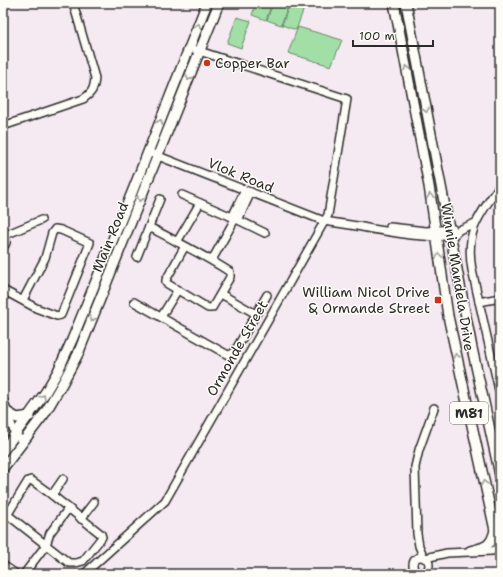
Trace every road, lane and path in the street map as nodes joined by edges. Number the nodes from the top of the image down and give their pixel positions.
1 (73, 3) edge
2 (207, 3) edge
3 (219, 3) edge
4 (394, 3) edge
5 (406, 3) edge
6 (190, 48) junction
7 (200, 52) junction
8 (3, 126) edge
9 (148, 152) junction
10 (158, 156) junction
11 (500, 185) edge
12 (248, 191) junction
13 (182, 196) dead end
14 (160, 199) dead end
15 (200, 203) junction
16 (235, 219) junction
17 (41, 220) dead end
18 (324, 222) junction
19 (475, 222) junction
20 (149, 227) junction
21 (450, 232) junction
22 (265, 233) dead end
23 (436, 234) junction
24 (4, 236) edge
25 (177, 242) junction
26 (3, 246) edge
27 (185, 246) junction
28 (136, 257) dead end
29 (212, 260) junction
30 (4, 291) edge
31 (177, 291) junction
32 (221, 294) junction
33 (267, 295) dead end
34 (500, 298) edge
35 (23, 300) junction
36 (134, 302) dead end
37 (479, 302) junction
38 (256, 314) junction
39 (161, 317) junction
40 (497, 366) edge
41 (500, 395) edge
42 (3, 399) edge
43 (434, 408) dead end
44 (7, 412) junction
45 (30, 416) junction
46 (15, 435) junction
47 (23, 441) junction
48 (3, 451) edge
49 (3, 468) edge
50 (500, 475) edge
51 (63, 479) dead end
52 (52, 495) junction
53 (94, 502) dead end
54 (68, 509) junction
55 (140, 513) dead end
56 (8, 514) junction
57 (81, 519) junction
58 (145, 520) junction
59 (3, 522) edge
60 (495, 530) junction
61 (46, 545) junction
62 (470, 551) junction
63 (498, 551) edge
64 (447, 553) junction
65 (420, 560) junction
66 (3, 565) edge
67 (8, 572) edge
68 (422, 572) edge
69 (16, 574) edge
70 (24, 574) edge
71 (84, 574) edge
72 (408, 574) edge

1 - 8 street
6 -> 2 main road, Main Road
3 - 7 main road, Main Road
23 -> 4 main road, Winnie Mandela Drive / M81
5 -> 21 main road, Winnie Mandela Drive / M81
6 - 7 street
9 -> 6 main road, Main Road
7 -> 10 main road, Main Road
7 - 18 street, Ormonde Street
9 - 10 street, Vlok Road
45 -> 9 main road, Main Road
10 - 12 street, Vlok Road
10 -> 47 main road, Main Road
11 - 19 street
12 - 16 street
12 - 18 street, Vlok Road
13 - 15 street
14 - 20 street
15 - 16 street
15 - 25 street
16 - 22 street
16 - 29 street
17 - 24 street
18 - 23 street, Vlok Road
18 - 58 street, Ormonde Street
19 - 21 street
19 - 37 street
20 - 25 street
20 - 28 street
21 - 23 street
21 - 50 main road, Winnie Mandela Drive / M81
60 -> 23 main road, Winnie Mandela Drive / M81
24 - 26 street
25 - 27 street
27 - 29 street
27 - 31 street
29 - 32 street
30 - 35 street
31 - 32 street
31 - 39 street
32 - 38 street
33 - 38 street
34 - 37 street
35 - 35 street
36 - 39 street
37 - 40 street
38 - 39 street
40 - 41 street
42 - 44 street
43 - 65 street
44 - 45 main road
44 - 46 street
45 - 46 main road, Main Road
46 - 47 street
46 - 48 main road, Main Road
47 - 49 main road, Main Road
51 - 52 street
52 - 54 street
52 - 56 street
53 - 57 street
54 - 57 street
54 - 61 street
55 - 58 street
56 - 59 street
56 - 61 street
57 - 61 street
58 - 71 street, Ormonde Street
60 - 62 main road
60 - 63 main road, Winnie Mandela Drive / M81
61 - 70 street
62 - 63 street
62 - 64 street
64 - 65 street
64 - 68 street
65 - 68 street
65 - 68 street
65 - 72 street
66 - 67 street
67 - 69 street

